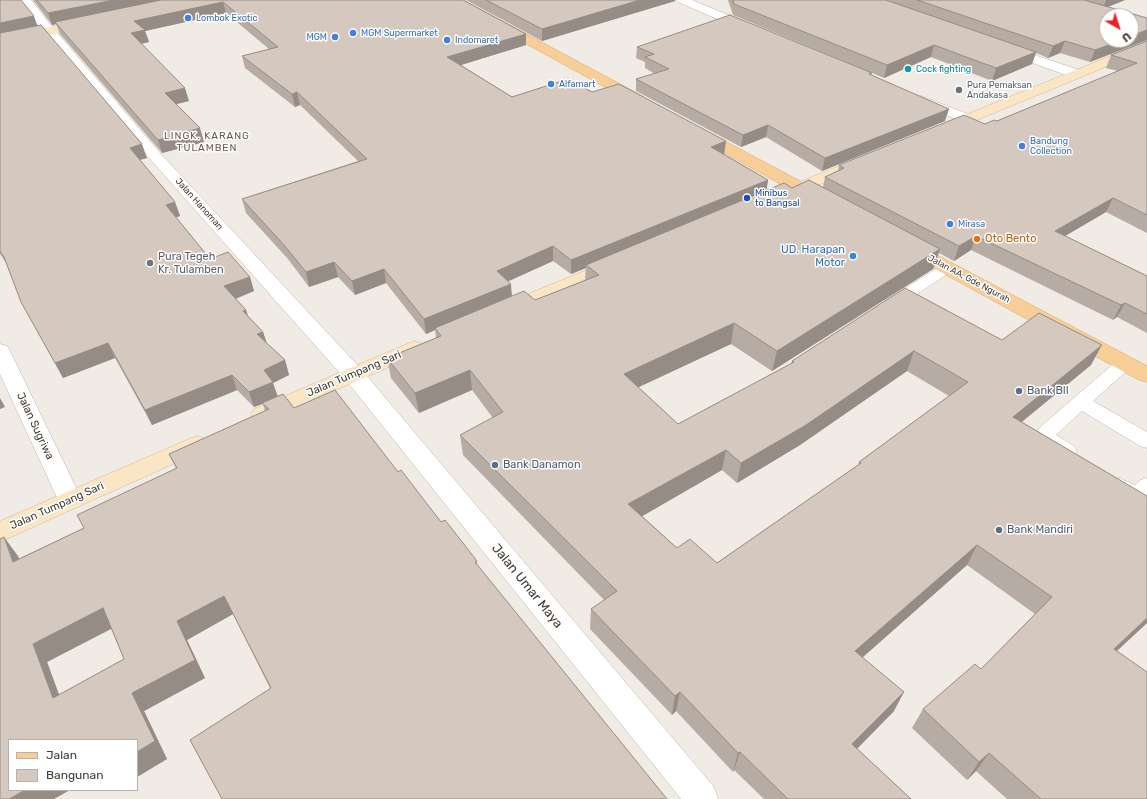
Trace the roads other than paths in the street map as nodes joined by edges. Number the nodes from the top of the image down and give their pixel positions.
1 (25, 0) edge
2 (454, 0) edge
3 (682, 0) edge
4 (96, 21) edge
5 (49, 31) junction
6 (762, 34) edge
7 (0, 41) edge
8 (994, 45) edge
9 (1147, 45) edge
10 (1077, 74) junction
11 (909, 95) edge
12 (647, 105) edge
13 (968, 119) junction
14 (689, 127) edge
15 (931, 134) edge
16 (865, 161) edge
17 (799, 187) junction
18 (770, 200) edge
19 (839, 209) edge
20 (893, 238) edge
21 (631, 258) edge
22 (947, 268) junction
23 (880, 311) edge
24 (485, 319) edge
25 (434, 340) edge
26 (0, 351) edge
27 (1125, 363) junction
28 (353, 374) junction
29 (1147, 375) edge
30 (1081, 402) junction
31 (244, 422) edge
32 (215, 435) edge
33 (1147, 441) edge
34 (1080, 460) edge
35 (1105, 476) edge
36 (1147, 485) edge
37 (70, 500) junction
38 (0, 532) edge
39 (702, 799) edge

1 - 5 street, Jalan Hanoman
2 - 12 main road
3 - 6 street
4 - 5 main road
5 - 7 main road
5 - 28 street, Jalan Hanoman
8 - 10 street
9 - 10 main road
10 - 13 main road
11 - 13 street
13 - 15 main road
14 - 17 main road
16 - 17 main road
17 - 18 main road
17 - 19 main road
20 - 22 main road, Jalan AA. Gde Ngurah
21 - 24 main road
22 - 23 lane
22 - 27 main road, Jalan AA. Gde Ngurah
25 - 28 main road, Jalan Tumpang Sari
26 - 37 street, Jalan Sugriwa
27 - 29 main road, Jalan AA. Gde Ngurah
27 - 30 lane
28 - 31 main road, Jalan Tumpang Sari
28 - 39 street, Jalan Umar Maya
30 - 33 lane
30 - 34 lane
32 - 37 main road, Jalan Tumpang Sari
35 - 36 lane
37 - 38 main road, Jalan Tumpang Sari

